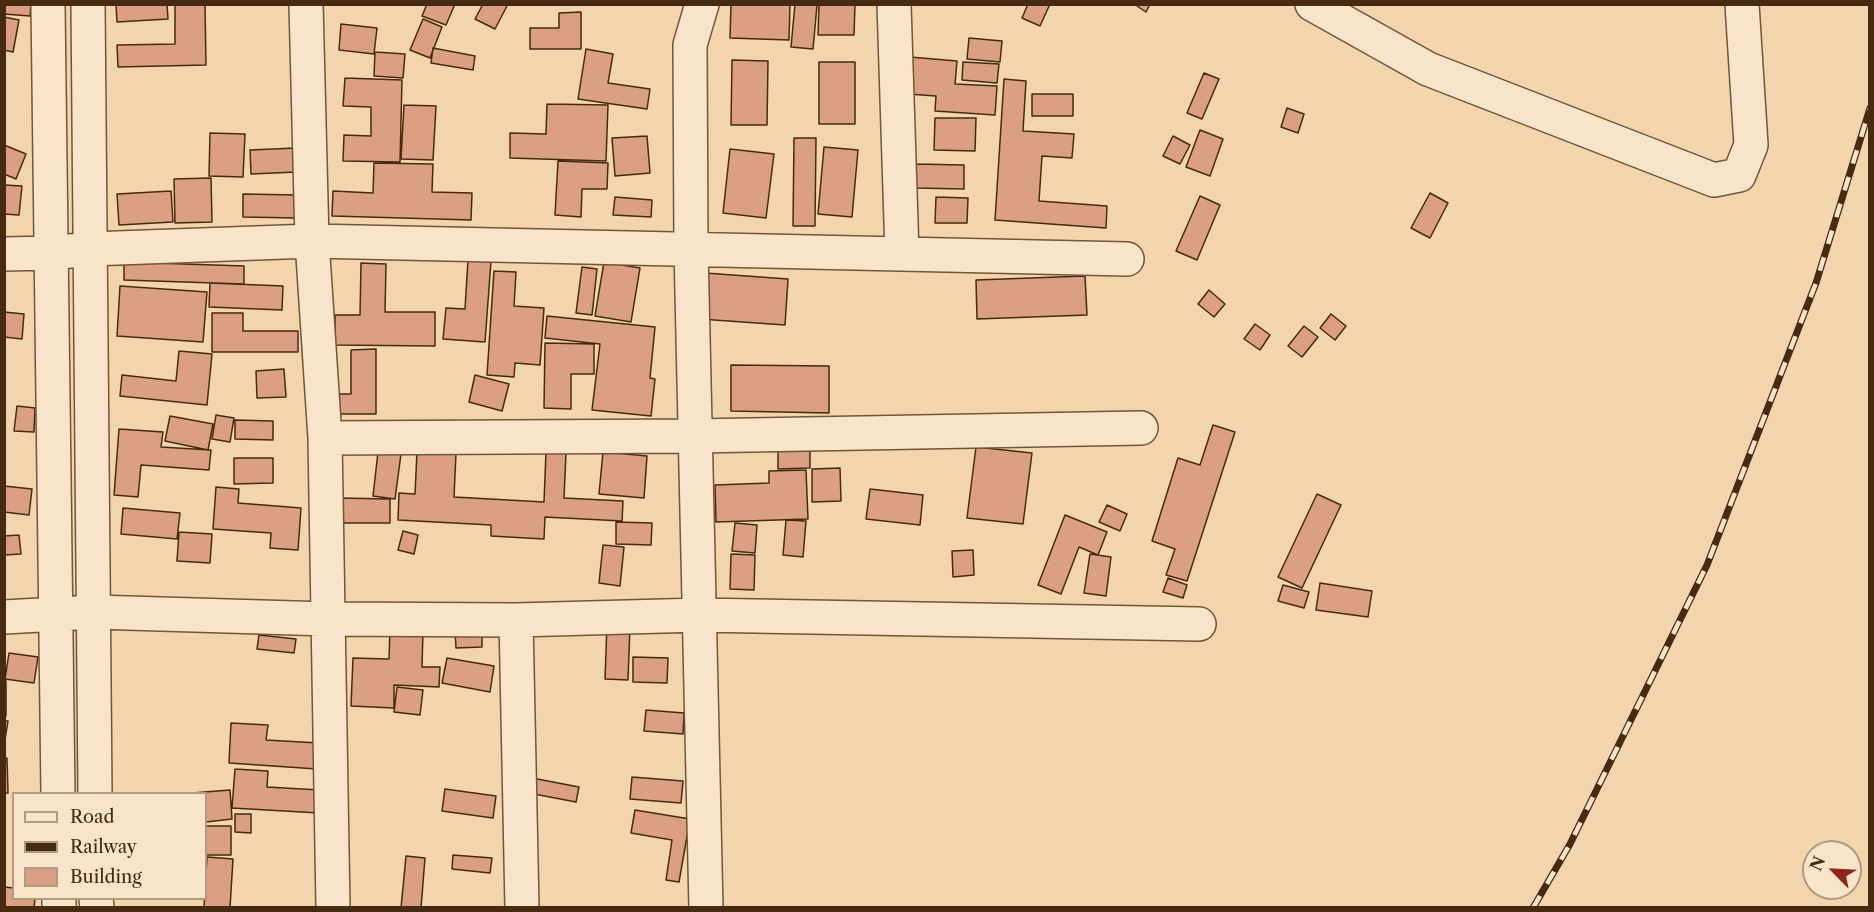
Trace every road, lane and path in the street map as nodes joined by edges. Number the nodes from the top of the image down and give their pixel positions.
1 (48, 4) edge
2 (88, 4) edge
3 (306, 4) edge
4 (702, 4) edge
5 (894, 4) edge
6 (1312, 4) edge
7 (1742, 4) edge
8 (312, 241) junction
9 (90, 249) junction
10 (691, 249) junction
11 (51, 253) junction
12 (4, 254) edge
13 (902, 254) junction
14 (1127, 259) dead end
15 (1141, 428) dead end
16 (695, 436) junction
17 (325, 438) junction
18 (94, 612) junction
19 (56, 615) junction
20 (700, 615) junction
21 (4, 617) edge
22 (328, 619) junction
23 (516, 620) junction
24 (1199, 624) dead end
25 (58, 792) edge
26 (95, 792) edge
27 (333, 908) edge
28 (522, 908) edge
29 (706, 908) edge

1 - 11 street
2 - 9 street
3 - 8 street
4 - 10 street
5 - 13 street
6 - 7 street
8 - 9 street
8 - 10 street
8 - 17 street
9 - 11 street
9 - 18 street
10 - 13 street
10 - 16 street
11 - 12 street
11 - 19 street
13 - 14 street
15 - 16 street
16 - 17 street
16 - 20 street
17 - 22 street
18 - 19 street
18 - 22 street
18 - 26 street
19 - 21 street
19 - 25 street
20 - 23 street
20 - 24 street
20 - 29 street
22 - 23 street
22 - 27 street
23 - 28 street

